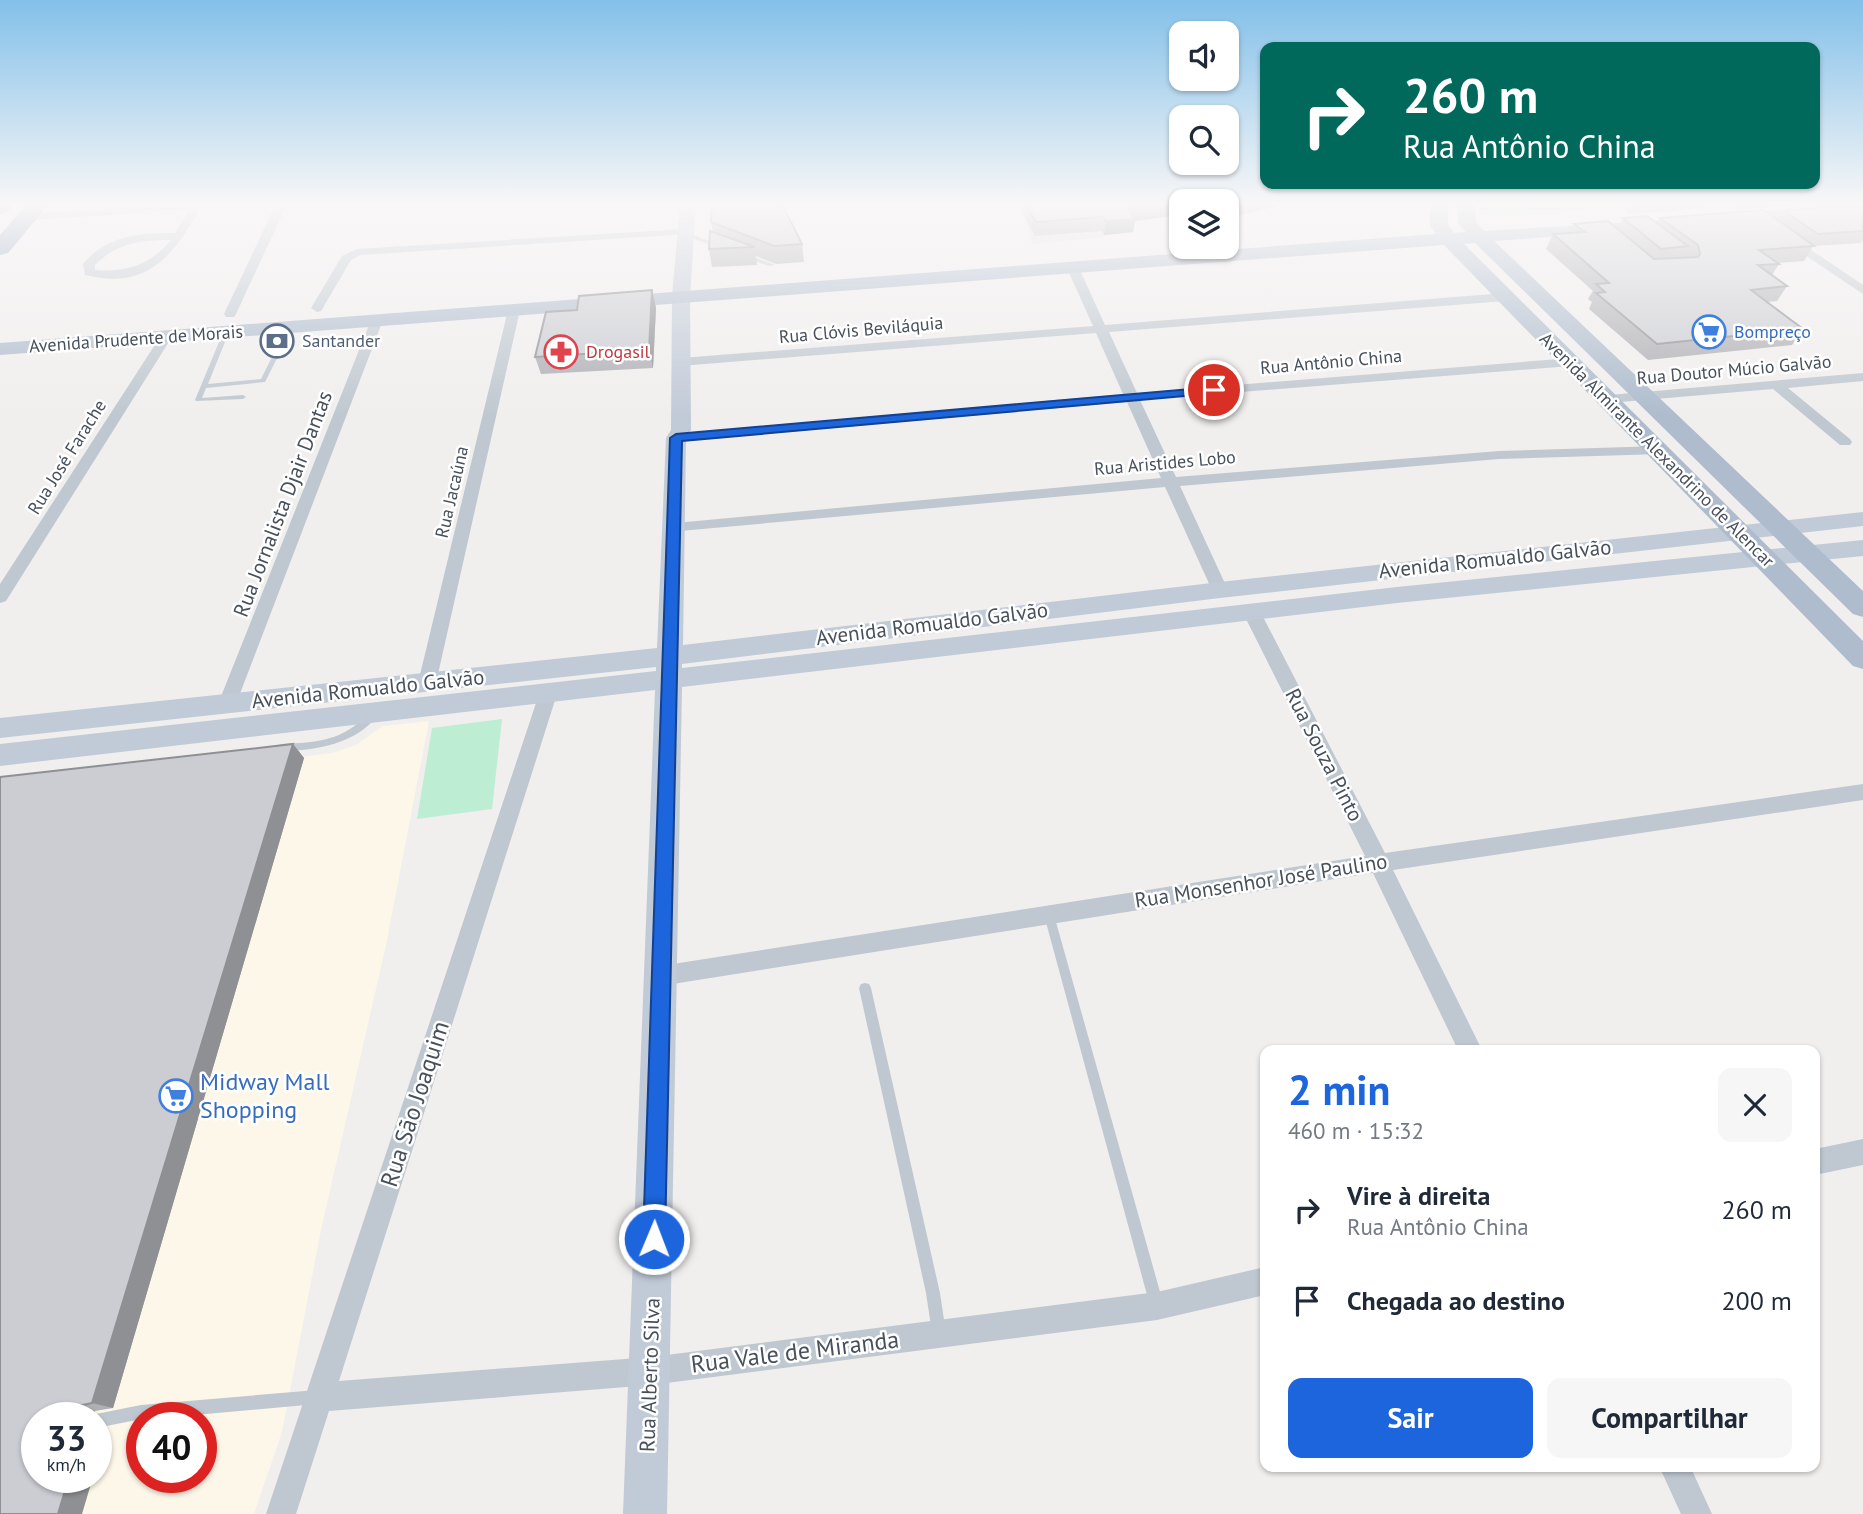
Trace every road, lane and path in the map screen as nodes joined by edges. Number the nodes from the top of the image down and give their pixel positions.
1 (251, 275) edge
2 (336, 275) edge
3 (678, 275) edge
4 (837, 275) edge
5 (923, 275) edge
6 (1076, 275) edge
7 (1484, 275) edge
8 (1525, 275) edge
9 (1841, 275) edge
10 (676, 289) junction
11 (1863, 290) edge
12 (1505, 297) junction
13 (317, 308) junction
14 (514, 310) junction
15 (377, 320) junction
16 (230, 323) junction
17 (290, 327) junction
18 (1099, 328) junction
19 (0, 334) edge
20 (166, 337) junction
21 (0, 349) edge
22 (680, 362) junction
23 (1571, 362) junction
24 (1863, 377) edge
25 (1777, 385) junction
26 (204, 386) junction
27 (243, 397) dead end
28 (1132, 397) junction
29 (1648, 397) junction
30 (1609, 399) junction
31 (676, 438) junction
32 (1845, 442) dead end
33 (1660, 450) junction
34 (1171, 482) junction
35 (1863, 519) edge
36 (1781, 527) junction
37 (675, 528) junction
38 (1737, 531) junction
39 (1863, 548) edge
40 (1808, 553) junction
41 (1763, 558) junction
42 (1220, 590) junction
43 (0, 597) edge
44 (1863, 607) edge
45 (1251, 611) junction
46 (1863, 659) edge
47 (670, 668) junction
48 (427, 683) junction
49 (548, 694) junction
50 (228, 704) junction
51 (374, 715) junction
52 (0, 728) edge
53 (273, 748) edge
54 (0, 755) edge
55 (1863, 792) edge
56 (1379, 863) junction
57 (1049, 915) junction
58 (660, 976) junction
59 (865, 988) dead end
60 (1468, 1045) edge
61 (1863, 1153) edge
62 (1820, 1161) edge
63 (1260, 1282) edge
64 (1157, 1306) junction
65 (939, 1334) junction
66 (651, 1371) junction
67 (321, 1397) junction
68 (112, 1418) edge
69 (1677, 1472) edge
70 (281, 1514) edge
71 (645, 1514) edge
72 (1697, 1514) edge

1 - 16 street
2 - 13 street
3 - 10 main road, Rua Alberto Silva
4 - 10 main road, Avenida Prudente de Morais
5 - 10 main road, Avenida Prudente de Morais
6 - 18 street
7 - 12 main road, Avenida Almirante Alexandrino de Alencar
8 - 29 main road, Avenida Almirante Alexandrino de Alencar
9 - 11 street
10 - 13 main road, Avenida Prudente de Morais
10 - 14 main road, Avenida Prudente de Morais
10 - 22 main road, Rua Alberto Silva
10 - 31 main road, Rua Alberto Silva
12 - 18 street, Rua Clóvis Beviláquia
12 - 23 main road, Avenida Almirante Alexandrino de Alencar
13 - 16 main road, Avenida Prudente de Morais
14 - 15 main road, Avenida Prudente de Morais
14 - 48 street, Rua Jacaúna
15 - 17 main road, Avenida Prudente de Morais
15 - 50 street, Rua Jornalista Djair Dantas
16 - 17 main road, Avenida Prudente de Morais
16 - 19 main road, Avenida Prudente de Morais
16 - 20 main road, Avenida Prudente de Morais
16 - 26 lane
17 - 26 lane
18 - 22 street, Rua Clóvis Beviláquia
18 - 28 street
20 - 21 main road, Avenida Prudente de Morais
20 - 43 street, Rua José Farache
22 - 31 main road, Rua Alberto Silva
23 - 28 street, Rua Antônio China
23 - 30 main road, Avenida Almirante Alexandrino de Alencar
24 - 25 street, Rua Doutor Múcio Galvão
25 - 29 street, Rua Doutor Múcio Galvão
25 - 32 street
26 - 27 lane
28 - 31 street, Rua Antônio China
28 - 34 street
29 - 30 street, Rua Doutor Múcio Galvão
29 - 36 main road, Avenida Almirante Alexandrino de Alencar
30 - 33 main road, Avenida Almirante Alexandrino de Alencar
31 - 37 main road, Rua Alberto Silva
33 - 34 street, Rua Aristides Lobo
33 - 38 main road, Avenida Almirante Alexandrino de Alencar
34 - 37 street, Rua Aristides Lobo
34 - 42 street
35 - 36 main road, Avenida Romualdo Galvão
36 - 38 main road, Avenida Romualdo Galvão
36 - 40 main road, Avenida Almirante Alexandrino de Alencar
37 - 47 main road, Rua Alberto Silva
38 - 41 main road, Avenida Almirante Alexandrino de Alencar
38 - 42 main road, Avenida Romualdo Galvão
39 - 40 main road, Avenida Romualdo Galvão
40 - 41 main road, Avenida Romualdo Galvão
40 - 44 main road, Avenida Almirante Alexandrino de Alencar
41 - 45 main road, Avenida Romualdo Galvão
41 - 46 main road, Avenida Almirante Alexandrino de Alencar
42 - 47 main road, Avenida Romualdo Galvão
45 - 47 main road, Avenida Romualdo Galvão
45 - 56 street, Rua Souza Pinto
47 - 48 main road, Avenida Romualdo Galvão
47 - 49 main road, Avenida Romualdo Galvão
47 - 58 main road, Rua Alberto Silva
48 - 50 main road, Avenida Romualdo Galvão
49 - 51 main road, Avenida Romualdo Galvão
49 - 67 street, Rua São Joaquim
50 - 52 main road, Avenida Romualdo Galvão
51 - 53 lane
51 - 54 main road, Avenida Romualdo Galvão
55 - 56 street, Rua Monsenhor José Paulino
56 - 57 street, Rua Monsenhor José Paulino
56 - 60 street, Rua Souza Pinto
57 - 58 street, Rua Monsenhor José Paulino
57 - 64 lane
58 - 66 main road, Rua Alberto Silva
59 - 65 lane
61 - 62 street
63 - 64 street, Rua Vale de Miranda
64 - 65 street, Rua Vale de Miranda
65 - 66 street, Rua Vale de Miranda
66 - 67 street, Rua Vale de Miranda
66 - 71 main road, Rua Alberto Silva
67 - 68 lane
67 - 70 street, Rua São Joaquim
69 - 72 street

